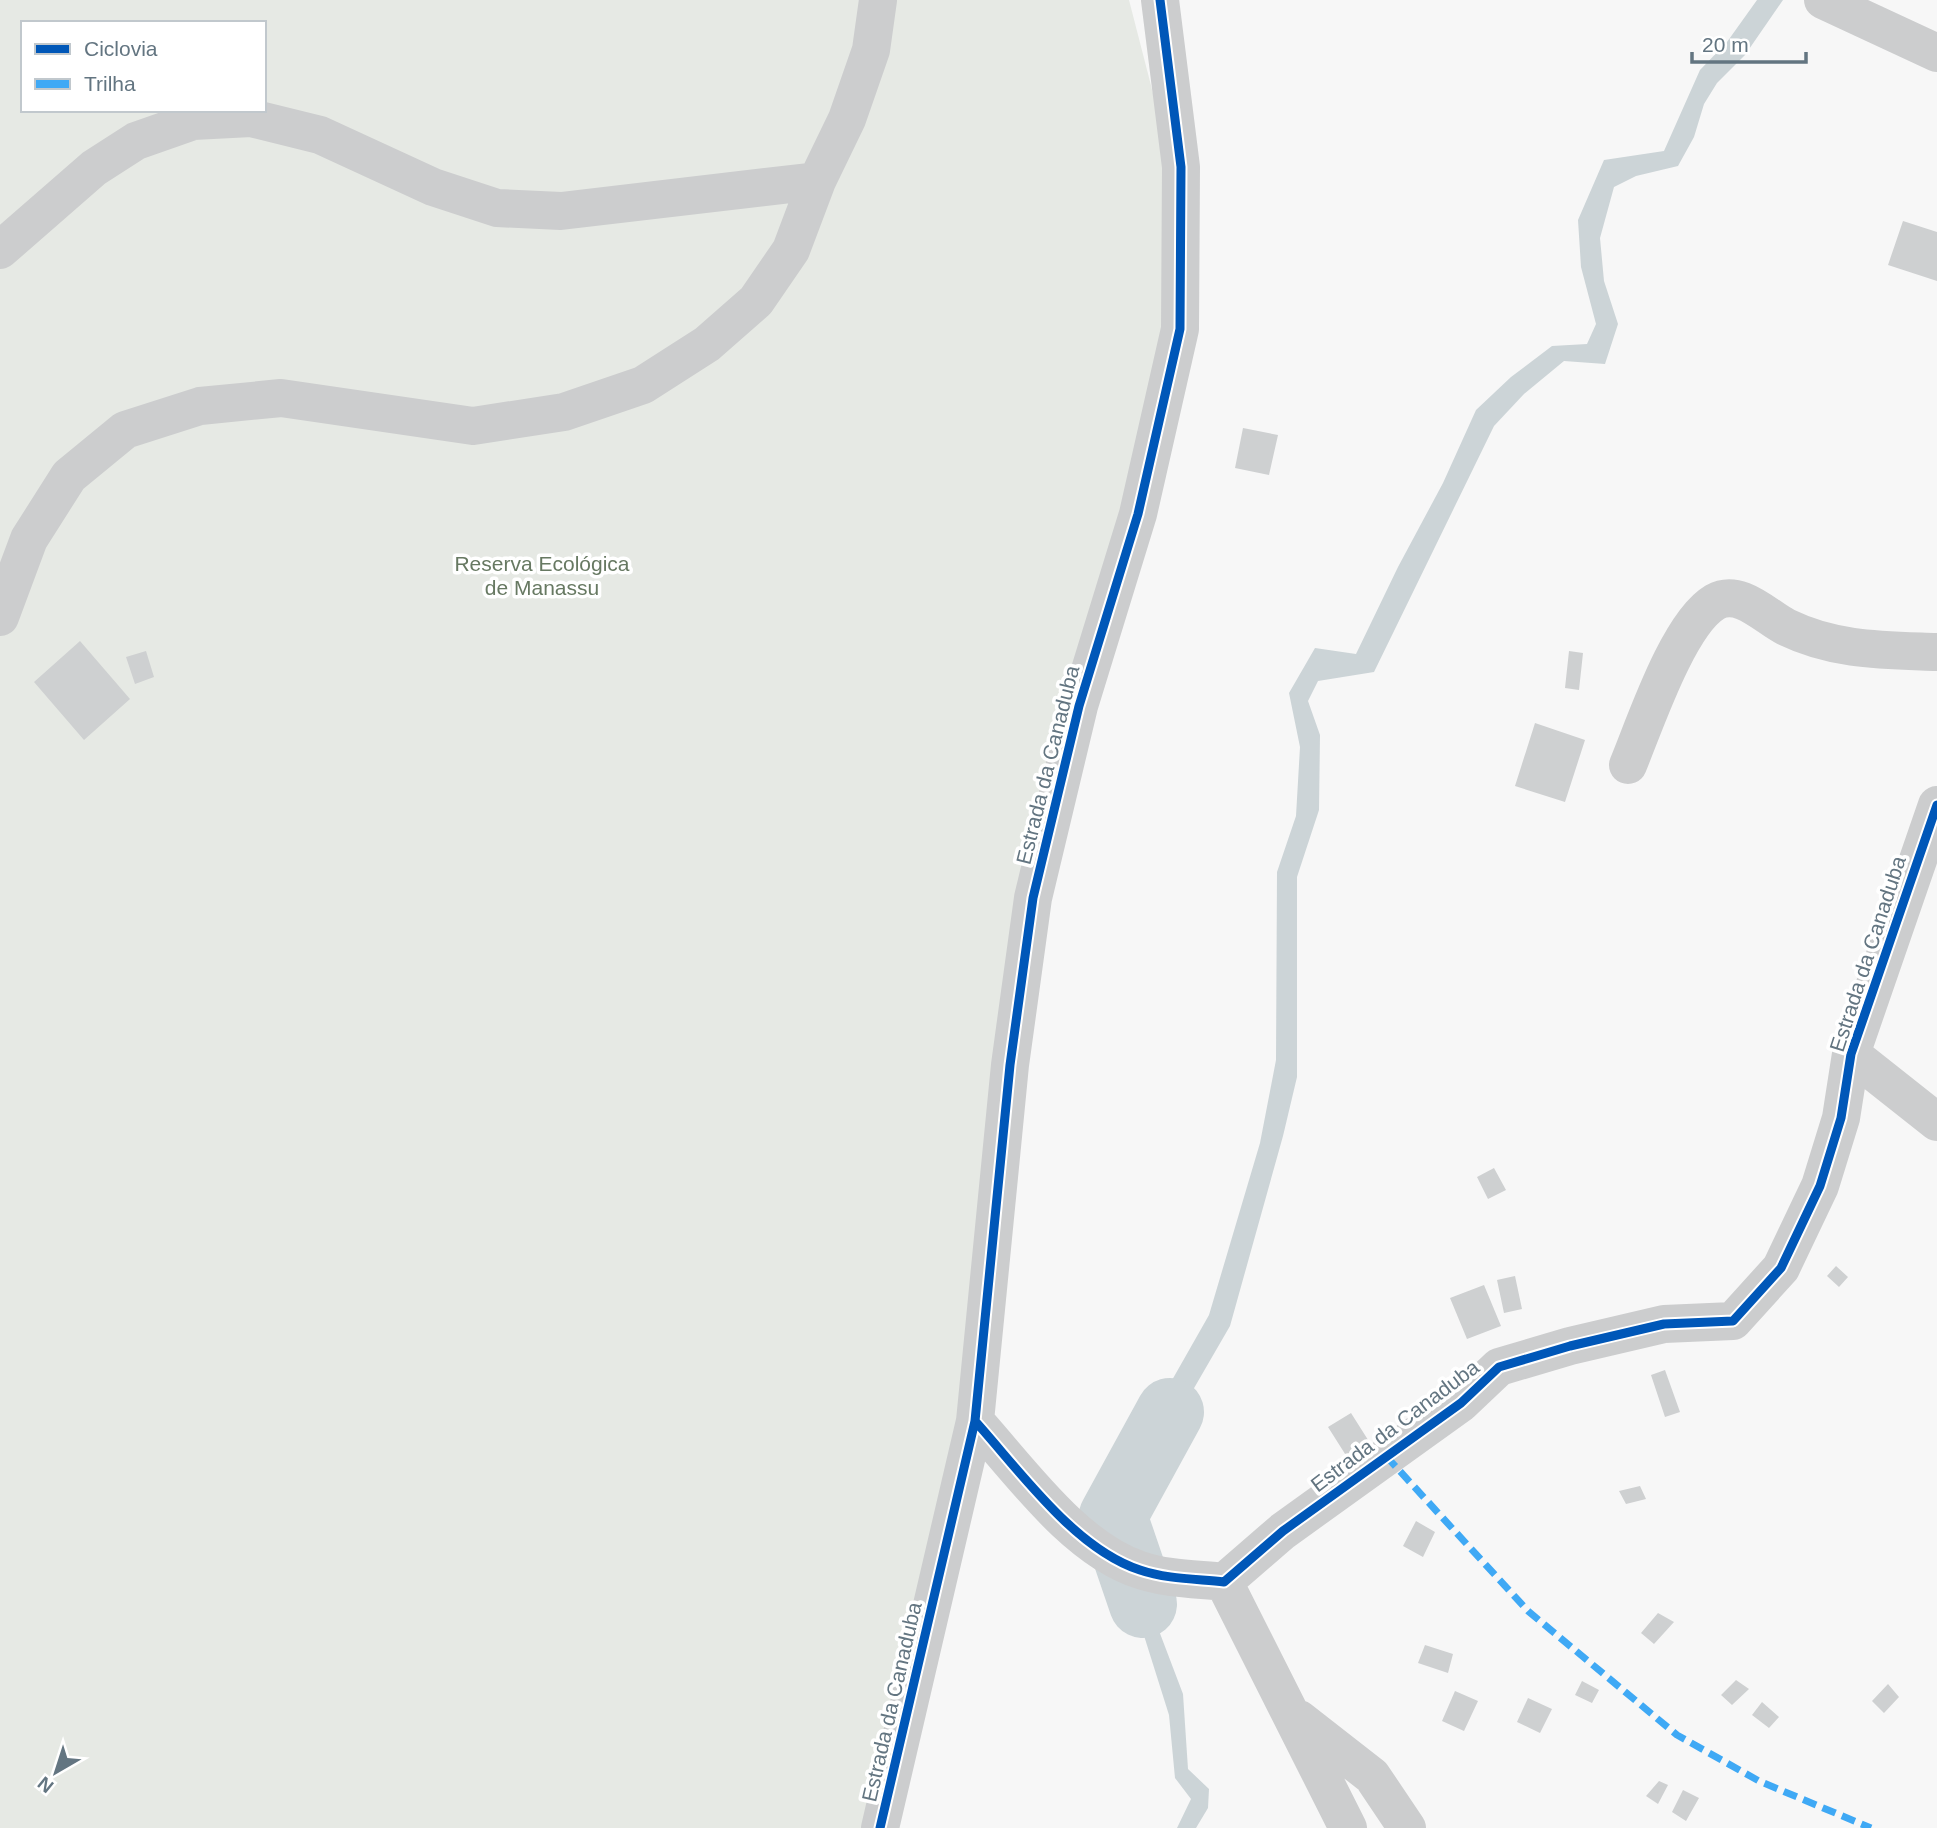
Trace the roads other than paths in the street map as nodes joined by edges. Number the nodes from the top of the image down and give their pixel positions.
1 (878, 0) edge
2 (1160, 0) edge
3 (1823, 0) edge
4 (1937, 53) edge
5 (817, 181) junction
6 (0, 250) edge
7 (0, 617) edge
8 (1937, 652) edge
9 (1628, 765) dead end
10 (1937, 805) edge
11 (1851, 1054) junction
12 (1937, 1122) edge
13 (975, 1421) junction
14 (1224, 1582) junction
15 (1292, 1713) junction
16 (880, 1828) edge
17 (1348, 1828) edge
18 (1407, 1828) edge

1 - 5 street
2 - 13 street, Estrada da Canaduba
3 - 4 street
5 - 6 street
5 - 7 street
8 - 9 street
10 - 11 street, Estrada da Canaduba
11 - 12 street
11 - 14 street, Estrada da Canaduba
13 - 14 street
13 - 16 street, Estrada da Canaduba
14 - 15 street
15 - 17 street
15 - 18 street

